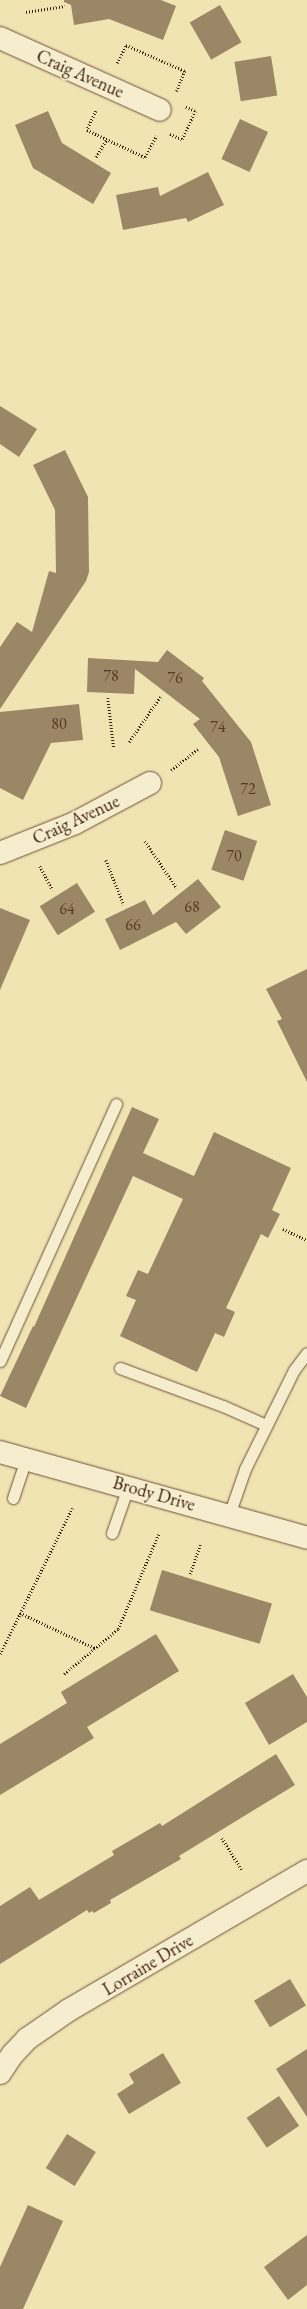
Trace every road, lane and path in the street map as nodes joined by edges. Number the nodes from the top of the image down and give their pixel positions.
1 (65, 6) dead end
2 (26, 12) dead end
3 (0, 38) edge
4 (160, 110) dead end
5 (107, 139) dead end
6 (96, 157) dead end
7 (160, 697) dead end
8 (108, 698) dead end
9 (129, 742) dead end
10 (114, 749) dead end
11 (198, 749) dead end
12 (159, 778) joint
13 (145, 841) dead end
14 (0, 853) edge
15 (106, 860) dead end
16 (37, 862) dead end
17 (177, 888) dead end
18 (53, 890) dead end
19 (124, 905) dead end
20 (116, 1104) dead end
21 (283, 1229) dead end
22 (307, 1240) edge
23 (307, 1353) edge
24 (0, 1361) edge
25 (120, 1368) dead end
26 (266, 1425) junction
27 (0, 1452) edge
28 (26, 1459) junction
29 (128, 1487) junction
30 (13, 1498) dead end
31 (72, 1508) dead end
32 (229, 1515) junction
33 (159, 1532) dead end
34 (112, 1533) dead end
35 (307, 1538) edge
36 (200, 1545) dead end
37 (190, 1574) dead end
38 (20, 1613) junction
39 (95, 1648) junction
40 (0, 1654) edge
41 (64, 1674) dead end
42 (222, 1838) dead end
43 (242, 1870) dead end
44 (307, 1871) edge
45 (0, 2073) edge

1 - 2 path
3 - 4 street, Craig Avenue
5 - 6 path
7 - 9 path
8 - 10 path
11 - 12 path
12 - 14 street, Craig Avenue
13 - 17 path
15 - 19 path
16 - 18 path
20 - 24 lane
21 - 22 path
23 - 26 lane
25 - 26 lane
26 - 32 lane
27 - 28 street, Brody Drive
28 - 29 street, Brody Drive
28 - 30 lane
29 - 32 street, Brody Drive
29 - 34 lane
31 - 38 path
32 - 35 street, Brody Drive
33 - 39 path
36 - 37 path
38 - 39 path
38 - 40 path
39 - 41 path
42 - 43 path
44 - 45 street, Lorraine Drive

